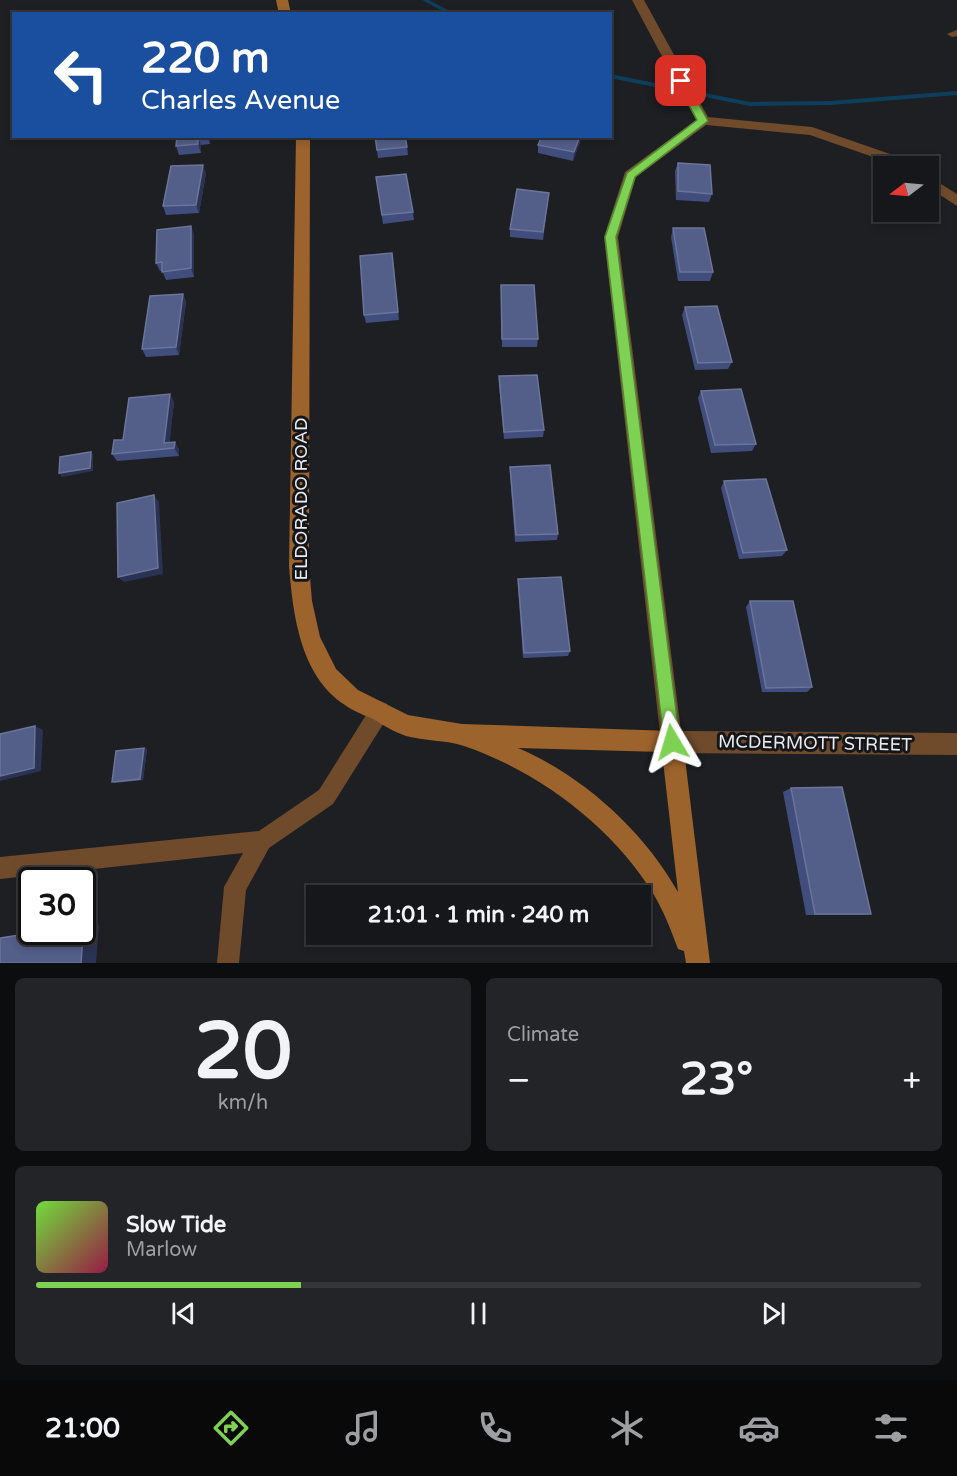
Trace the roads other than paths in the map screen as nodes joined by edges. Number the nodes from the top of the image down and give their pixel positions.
1 (638, 0) edge
2 (703, 121) junction
3 (303, 138) edge
4 (884, 156) edge
5 (939, 188) edge
6 (957, 201) edge
7 (380, 711) junction
8 (462, 735) junction
9 (672, 742) junction
10 (957, 744) edge
11 (262, 841) junction
12 (0, 868) edge
13 (228, 963) edge
14 (697, 963) edge

1 - 2 street
2 - 4 street
2 - 9 street
3 - 7 street, ELDORADO ROAD
5 - 6 street
7 - 8 street, ELDORADO ROAD
7 - 11 lane
8 - 9 street, ELDORADO ROAD
8 - 14 street
9 - 10 street, MCDERMOTT STREET
9 - 14 street
11 - 12 lane
11 - 13 lane

